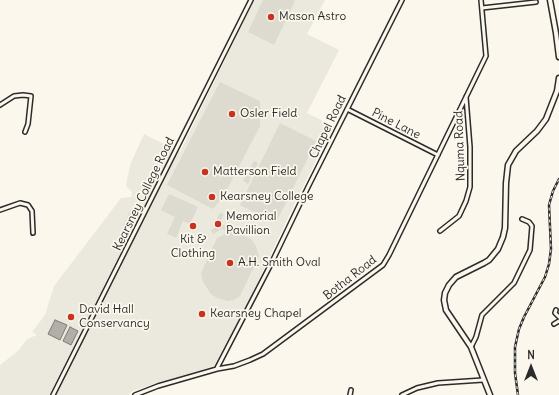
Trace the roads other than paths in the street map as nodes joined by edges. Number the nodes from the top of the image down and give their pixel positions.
1 (251, 0) edge
2 (402, 0) edge
3 (482, 0) edge
4 (550, 0) edge
5 (536, 2) dead end
6 (482, 8) junction
7 (559, 57) edge
8 (559, 78) edge
9 (466, 97) junction
10 (0, 105) edge
11 (347, 109) junction
12 (25, 132) dead end
13 (438, 155) junction
14 (0, 210) edge
15 (522, 218) dead end
16 (440, 231) dead end
17 (34, 233) dead end
18 (556, 310) dead end
19 (559, 317) edge
20 (559, 321) edge
21 (554, 324) dead end
22 (471, 348) junction
23 (217, 369) junction
24 (483, 380) junction
25 (351, 390) dead end
26 (53, 395) edge
27 (135, 395) edge
28 (350, 395) edge
29 (402, 395) edge
30 (490, 395) edge

1 - 26 street, Kearsney College Road
2 - 11 street, Chapel Road
3 - 6 street, Botha Road
4 - 7 main road
5 - 6 street
6 - 9 street, Botha Road
8 - 22 main road
9 - 13 street, Botha Road
9 - 16 street, Nquma Road
10 - 12 street
11 - 13 street, Pine Lane
11 - 23 street, Chapel Road
13 - 23 street, Botha Road
14 - 17 street
15 - 22 street
18 - 19 street
20 - 21 street
22 - 24 main road
23 - 27 street, Botha Road
24 - 29 street
24 - 30 main road
25 - 28 street

